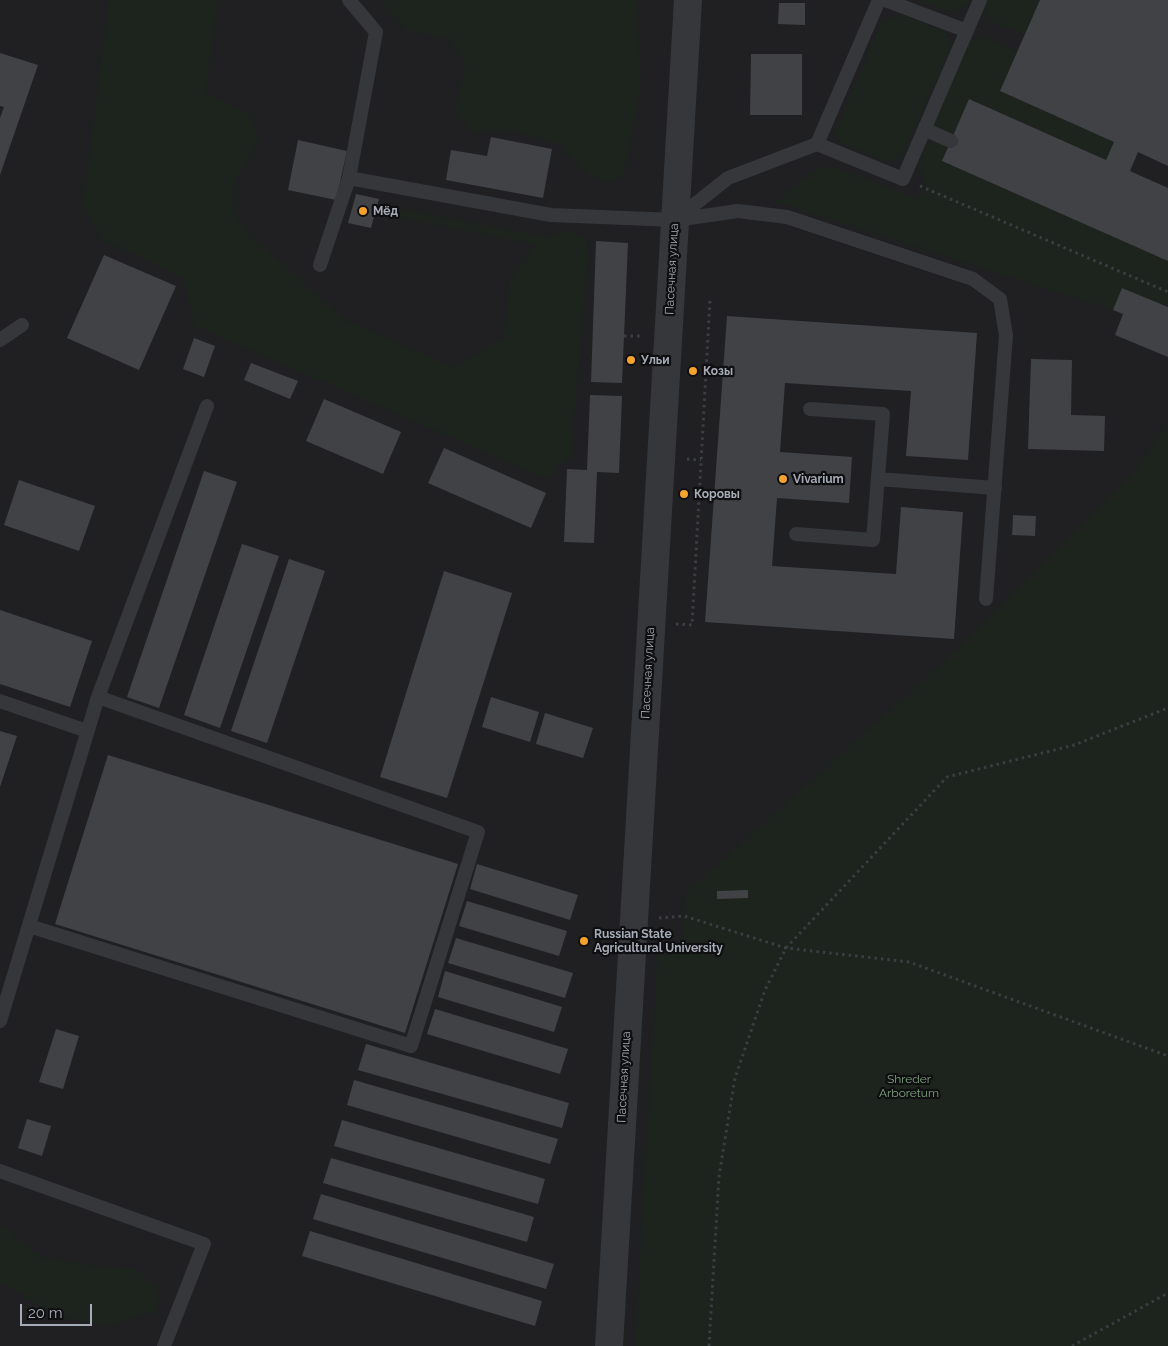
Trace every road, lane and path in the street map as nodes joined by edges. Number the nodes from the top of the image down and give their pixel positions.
1 (349, 0) edge
2 (688, 0) edge
3 (879, 0) edge
4 (885, 0) edge
5 (980, 0) edge
6 (967, 31) junction
7 (926, 130) junction
8 (951, 141) dead end
9 (817, 144) junction
10 (349, 178) junction
11 (903, 179) junction
12 (675, 220) junction
13 (320, 265) dead end
14 (1168, 292) edge
15 (710, 300) dead end
16 (22, 325) dead end
17 (0, 340) edge
18 (207, 406) dead end
19 (810, 409) dead end
20 (878, 479) junction
21 (995, 488) junction
22 (796, 534) dead end
23 (986, 599) dead end
24 (651, 623) junction
25 (98, 697) junction
26 (0, 701) edge
27 (1168, 708) edge
28 (86, 731) junction
29 (634, 921) junction
30 (29, 926) junction
31 (786, 948) junction
32 (0, 1021) edge
33 (1168, 1056) edge
34 (0, 1171) edge
35 (1168, 1293) edge
36 (164, 1346) edge
37 (609, 1346) edge
38 (709, 1346) edge
39 (1072, 1346) edge

1 - 10 lane
2 - 12 street, Пасечная улица
3 - 9 lane
4 - 6 lane
5 - 6 lane
6 - 7 lane
7 - 8 lane
7 - 11 lane
9 - 11 lane
9 - 12 lane
10 - 12 lane
10 - 13 lane
11 - 14 path
12 - 21 lane
12 - 24 street, Пасечная улица
15 - 24 path
16 - 17 lane
18 - 25 lane
19 - 20 lane
20 - 21 lane
20 - 22 lane
21 - 23 lane
24 - 29 street, Пасечная улица
25 - 28 lane
25 - 30 lane
26 - 28 lane
27 - 31 path
28 - 30 lane
29 - 31 path
29 - 37 street, Пасечная улица
30 - 32 lane
31 - 33 path
31 - 38 path
34 - 36 lane
35 - 39 path

